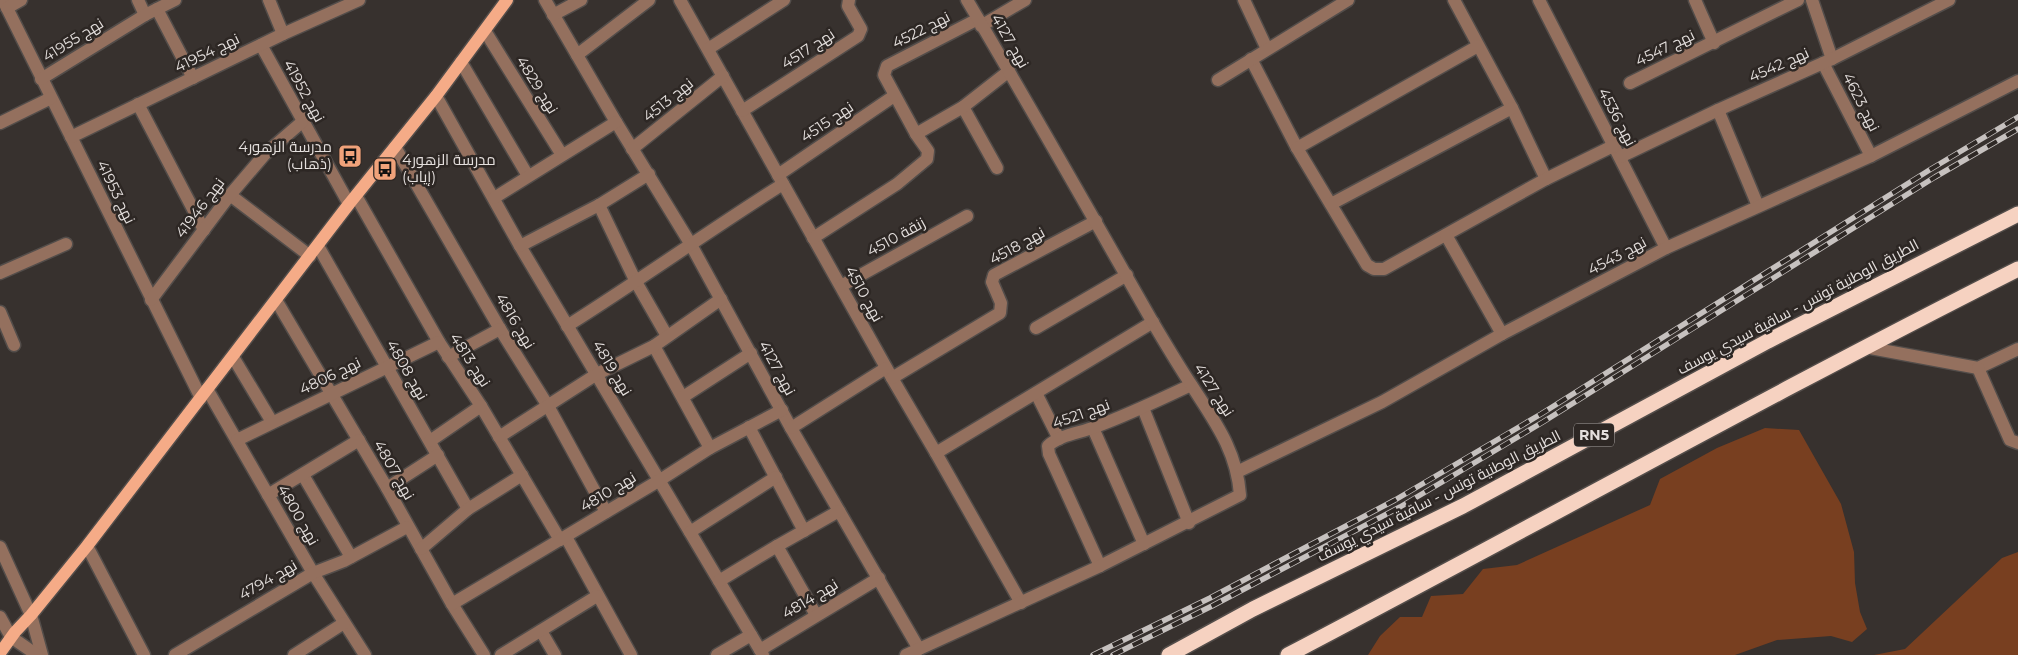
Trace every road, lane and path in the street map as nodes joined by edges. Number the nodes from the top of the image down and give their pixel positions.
1 (21, 0) edge
2 (138, 0) edge
3 (175, 0) edge
4 (269, 0) edge
5 (359, 0) edge
6 (507, 0) edge
7 (545, 0) edge
8 (581, 0) edge
9 (649, 0) edge
10 (680, 0) edge
11 (784, 0) edge
12 (849, 0) edge
13 (967, 0) edge
14 (1025, 0) edge
15 (1244, 0) edge
16 (1348, 0) edge
17 (1454, 0) edge
18 (1695, 0) edge
19 (1798, 0) edge
20 (1812, 0) edge
21 (1949, 0) edge
22 (1544, 2) edge
23 (5, 4) edge
24 (336, 5) edge
25 (157, 9) junction
26 (145, 15) junction
27 (553, 15) junction
28 (980, 22) junction
29 (485, 31) junction
30 (283, 34) junction
31 (1714, 43) junction
32 (261, 44) junction
33 (1478, 46) junction
34 (708, 49) junction
35 (1267, 49) junction
36 (577, 55) junction
37 (1250, 59) junction
38 (1828, 61) junction
39 (461, 62) junction
40 (1009, 71) junction
41 (723, 76) junction
42 (193, 78) junction
43 (41, 79) junction
44 (1218, 80) dead end
45 (2018, 81) edge
46 (1630, 83) dead end
47 (436, 96) junction
48 (894, 96) junction
49 (51, 98) junction
50 (138, 104) junction
51 (963, 107) junction
52 (1512, 108) junction
53 (742, 110) junction
54 (1718, 110) junction
55 (302, 122) junction
56 (616, 122) junction
57 (0, 123) edge
58 (916, 134) junction
59 (71, 137) junction
60 (1613, 146) junction
61 (395, 147) junction
62 (1298, 148) junction
63 (632, 149) junction
64 (562, 155) junction
65 (1871, 156) junction
66 (1620, 157) junction
67 (997, 168) dead end
68 (649, 174) junction
69 (528, 176) junction
70 (1546, 179) junction
71 (780, 180) junction
72 (230, 195) junction
73 (494, 198) junction
74 (353, 200) junction
75 (1331, 204) junction
76 (599, 205) junction
77 (1758, 206) junction
78 (2018, 214) edge
79 (967, 216) dead end
80 (1096, 221) junction
81 (204, 230) junction
82 (1446, 235) junction
83 (813, 238) junction
84 (690, 243) junction
85 (66, 244) dead end
86 (520, 246) junction
87 (1666, 248) junction
88 (314, 251) junction
89 (2018, 269) edge
90 (0, 273) edge
91 (1127, 275) junction
92 (636, 282) junction
93 (840, 286) junction
94 (721, 299) junction
95 (152, 300) junction
96 (276, 300) junction
97 (0, 312) edge
98 (1153, 322) junction
99 (567, 326) junction
100 (1036, 328) dead end
101 (500, 329) junction
102 (1502, 334) junction
103 (667, 336) junction
104 (438, 342) junction
105 (14, 346) dead end
106 (654, 346) junction
107 (1865, 347) junction
108 (2018, 349) edge
109 (751, 353) junction
110 (233, 356) junction
111 (448, 357) junction
112 (386, 367) junction
113 (1978, 368) junction
114 (889, 373) junction
115 (597, 374) junction
116 (1191, 385) junction
117 (1036, 393) junction
118 (204, 394) junction
119 (331, 394) junction
120 (683, 397) junction
121 (481, 406) junction
122 (548, 406) junction
123 (1143, 408) junction
124 (782, 410) junction
125 (272, 422) junction
126 (749, 427) junction
127 (791, 428) junction
128 (1094, 428) junction
129 (500, 437) junction
130 (1058, 439) junction
131 (237, 440) junction
132 (359, 440) junction
133 (430, 441) junction
134 (2018, 443) edge
135 (710, 448) junction
136 (936, 453) junction
137 (438, 455) junction
138 (1237, 472) junction
139 (303, 475) junction
140 (522, 476) junction
141 (776, 477) junction
142 (660, 480) junction
143 (387, 488) junction
144 (268, 495) junction
145 (468, 509) junction
146 (839, 511) junction
147 (606, 512) junction
148 (1189, 523) junction
149 (407, 527) junction
150 (804, 531) junction
151 (690, 532) junction
152 (563, 538) junction
153 (1144, 544) junction
154 (87, 546) junction
155 (777, 546) junction
156 (0, 547) edge
157 (421, 549) junction
158 (352, 557) junction
159 (1100, 566) junction
160 (313, 573) junction
161 (879, 578) junction
162 (719, 581) junction
163 (597, 596) junction
164 (1021, 603) junction
165 (452, 604) junction
166 (31, 615) junction
167 (816, 615) junction
168 (0, 617) edge
169 (344, 623) junction
170 (541, 630) junction
171 (751, 635) junction
172 (11, 637) junction
173 (919, 649) junction
174 (761, 652) edge
175 (0, 653) edge
176 (37, 655) edge
177 (42, 655) edge
178 (144, 655) edge
179 (175, 655) edge
180 (294, 655) edge
181 (365, 655) edge
182 (484, 655) edge
183 (501, 655) edge
184 (555, 655) edge
185 (631, 655) edge
186 (717, 655) edge
187 (906, 655) edge
188 (1169, 655) edge
189 (1288, 655) edge

1 - 23 street
2 - 26 street
3 - 25 street, نهج 41955
4 - 30 street
5 - 24 street, نهج 41954
6 - 29 main road
7 - 27 street, نهج 4127
8 - 27 street
9 - 36 street
10 - 34 street, نهج 4510
11 - 34 street
12 - 53 street, نهج 4517
13 - 28 street, نهج 4127
14 - 28 street, نهج 4522
15 - 35 street
16 - 35 street
17 - 33 street
18 - 31 street, نهج 4547
19 - 31 street, نهج 4547
20 - 38 street, نهج 4623
21 - 38 street, نهج 4542
22 - 60 street, نهج 4536
23 - 43 street, نهج 41953
24 - 30 street, نهج 41954
25 - 26 street, نهج 41955
25 - 42 street
26 - 43 street, نهج 41955
27 - 36 street, نهج 4127
28 - 40 street, نهج 4127
28 - 48 street, نهج 4522
29 - 39 main road
29 - 64 street, نهج 4829
30 - 32 street, نهج 41954
31 - 46 street, نهج 4547
32 - 42 street, نهج 41954
32 - 55 street, نهج 41952
33 - 52 street
33 - 62 street
34 - 41 street, نهج 4510
35 - 37 street
36 - 56 street, نهج 4127
37 - 44 street
37 - 62 street
38 - 54 street, نهج 4542
38 - 65 street, نهج 4623
39 - 47 main road
39 - 69 street
40 - 51 street
40 - 80 street, نهج 4127
41 - 53 street, نهج 4510
41 - 63 street, نهج 4513
42 - 50 street, نهج 41954
43 - 49 street, نهج 41953
45 - 65 street, نهج 4543
47 - 61 main road
47 - 73 street, نهج 4819
48 - 58 street
48 - 71 street, نهج 4515
49 - 57 street
49 - 59 street, نهج 41953
50 - 59 street, نهج 41954
50 - 81 street
51 - 58 street
51 - 67 street
52 - 70 street
52 - 75 street
53 - 71 street, نهج 4510
54 - 66 street, نهج 4542
54 - 77 street
55 - 72 street, نهج 41946
55 - 74 street, نهج 41952
56 - 63 street, نهج 4127
56 - 64 street
58 - 83 street
59 - 95 street, نهج 41953
60 - 66 street, نهج 4536
60 - 70 street
61 - 74 main road
61 - 101 street, نهج 4816
62 - 75 street
63 - 68 street, نهج 4127
64 - 69 street
65 - 77 street, نهج 4543
66 - 87 street, نهج 4536
68 - 76 street
68 - 84 street, نهج 4127
69 - 73 street
70 - 82 street
71 - 83 street, نهج 4510
71 - 84 street, نهج 4515
72 - 81 street, نهج 41946
72 - 88 street
73 - 86 street, نهج 4819
74 - 88 main road
74 - 104 street, نهج 4813
75 - 82 street
76 - 86 street
76 - 92 street
77 - 87 street, نهج 4543
78 - 188 highway, الطريق الوطنية تونس - ساقية سيدي يوسف / RN5
79 - 93 street, زنقة 4510
80 - 91 street, نهج 4127
80 - 114 street, نهج 4518
81 - 95 street, نهج 41946
82 - 102 street
83 - 93 street, نهج 4510
84 - 92 street, نهج 4515
84 - 94 street, نهج 4127
85 - 90 street
86 - 99 street, نهج 4819
87 - 102 street, نهج 4543
88 - 96 main road
88 - 112 street, نهج 4808
89 - 107 highway
91 - 98 street, نهج 4127
91 - 100 street
92 - 99 street, نهج 4515
92 - 103 street
93 - 114 street, نهج 4510
94 - 103 street
94 - 109 street, نهج 4127
95 - 118 street, نهج 41953
96 - 110 main road
96 - 119 street, نهج 4807
97 - 105 street
98 - 116 street, نهج 4127
98 - 117 street
99 - 115 street, نهج 4819
101 - 111 street
101 - 122 street, نهج 4816
102 - 138 street, نهج 4543
103 - 106 street
104 - 111 street, نهج 4813
104 - 112 street, نهج 4806
106 - 115 street
106 - 120 street
107 - 113 street
107 - 189 highway
108 - 113 street
109 - 120 street
109 - 124 street, نهج 4127
110 - 118 main road
110 - 125 street
111 - 121 street, نهج 4813
112 - 119 street, نهج 4806
112 - 133 street, نهج 4808
113 - 134 street
114 - 127 street, نهج 4518
114 - 136 street, نهج 4510
115 - 122 street
115 - 142 street, نهج 4819
116 - 123 street, نهج 4521
116 - 138 street, نهج 4127
117 - 130 street
117 - 136 street
118 - 131 street, نهج 4800
118 - 154 main road
119 - 125 street, نهج 4806
119 - 132 street, نهج 4807
120 - 135 street
121 - 129 street, نهج 4813
121 - 133 street
122 - 129 street
122 - 147 street, نهج 4816
123 - 128 street, نهج 4521
123 - 148 street
124 - 126 street, نهج 4810
124 - 127 street, نهج 4127
125 - 131 street, نهج 4806
126 - 135 street, نهج 4810
126 - 141 street
127 - 146 street, نهج 4127
128 - 130 street, نهج 4521
128 - 153 street
129 - 140 street, نهج 4813
130 - 159 street, نهج 4521
131 - 144 street, نهج 4800
132 - 139 street
132 - 143 street, نهج 4807
133 - 137 street, نهج 4808
135 - 142 street, نهج 4810
136 - 164 street, نهج 4510
137 - 143 street
137 - 145 street, نهج 4808
138 - 148 street, نهج 4127
139 - 144 street
139 - 158 street
140 - 145 street
140 - 152 street, نهج 4813
141 - 150 street
141 - 151 street
142 - 147 street, نهج 4810
142 - 151 street, نهج 4819
143 - 149 street, نهج 4807
144 - 160 street, نهج 4800
145 - 157 street
146 - 150 street
146 - 161 street, نهج 4127
147 - 152 street, نهج 4810
148 - 153 street, نهج 4127
149 - 157 street, نهج 4807
149 - 158 street, نهج 4794
150 - 155 street
151 - 162 street, نهج 4819
152 - 163 street, نهج 4813
152 - 165 street, نهج 4810
153 - 159 street, نهج 4127
154 - 166 main road
154 - 178 street
155 - 162 street
155 - 167 street
156 - 166 street
157 - 165 street, نهج 4807
158 - 160 street, نهج 4794
159 - 164 street, نهج 4127
160 - 169 street, نهج 4800
160 - 179 street, نهج 4794
161 - 167 street, نهج 4814
161 - 173 street, نهج 4127
162 - 171 street, نهج 4819
163 - 170 street
163 - 185 street, نهج 4813
164 - 173 street, نهج 4127
165 - 182 street, نهج 4807
166 - 172 main road
166 - 177 street
167 - 174 street, نهج 4814
168 - 172 street
169 - 180 street
169 - 181 street, نهج 4800
170 - 183 street
170 - 184 street
171 - 174 street, نهج 4819
171 - 186 street
172 - 175 main road
172 - 176 street
173 - 187 street, نهج 4127

